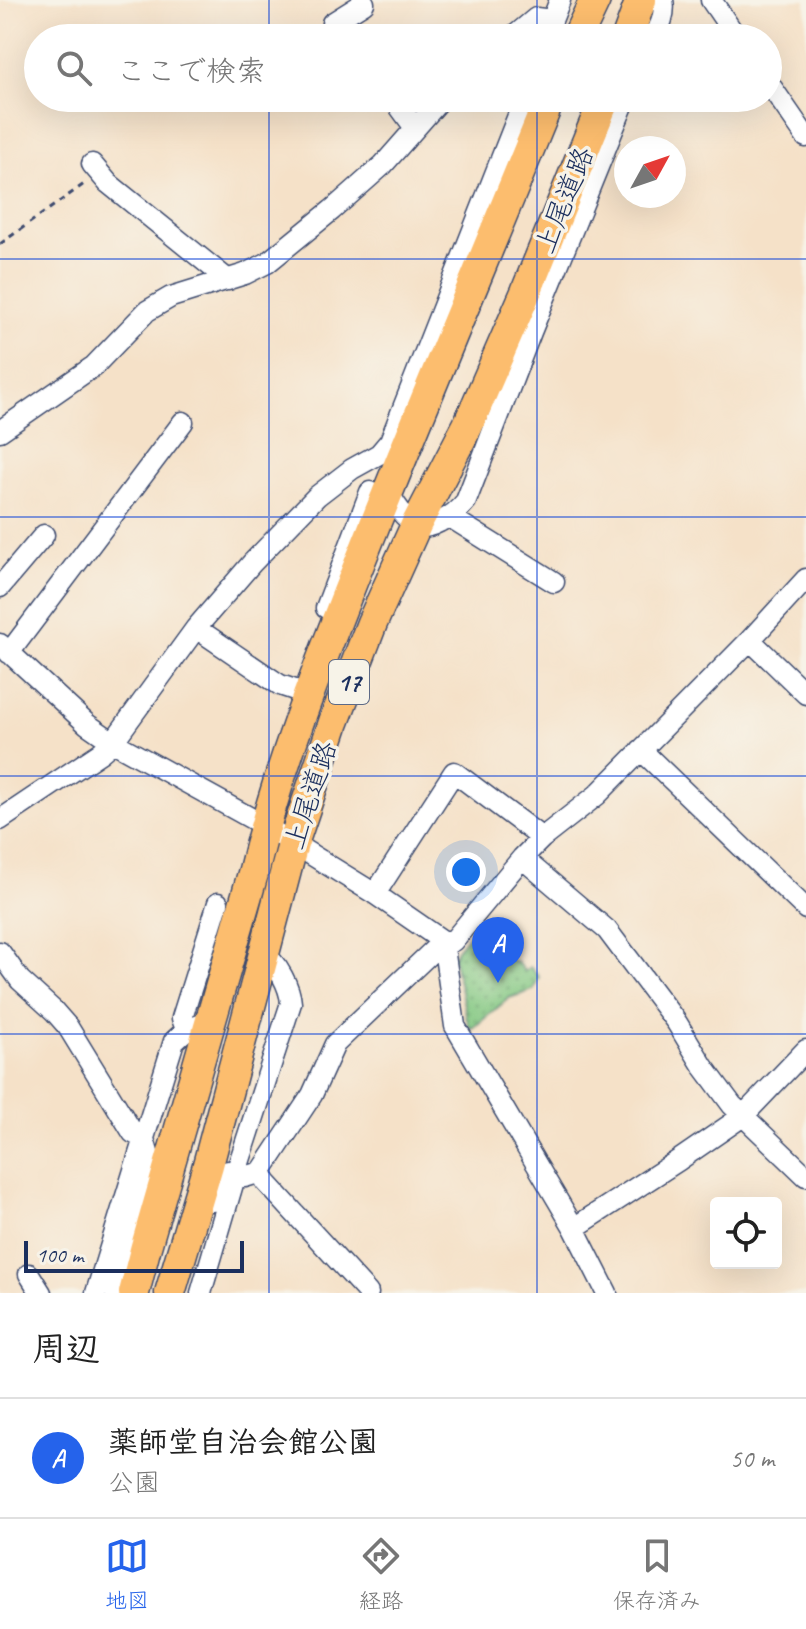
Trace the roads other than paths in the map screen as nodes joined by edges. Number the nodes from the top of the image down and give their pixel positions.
1 (362, 0) edge
2 (560, 0) edge
3 (595, 0) edge
4 (711, 0) edge
5 (659, 1) edge
6 (333, 24) edge
7 (550, 24) edge
8 (584, 24) edge
9 (639, 24) edge
10 (660, 24) edge
11 (727, 24) edge
12 (782, 102) edge
13 (403, 112) edge
14 (429, 112) edge
15 (519, 112) edge
16 (544, 112) edge
17 (600, 112) edge
18 (620, 112) edge
19 (415, 128) junction
20 (806, 137) edge
21 (96, 169) road end
22 (228, 280) junction
23 (183, 422) dead end
24 (0, 431) edge
25 (379, 492) junction
26 (450, 517) junction
27 (416, 525) junction
28 (44, 535) dead end
29 (806, 579) edge
30 (554, 582) dead end
31 (0, 587) edge
32 (196, 628) junction
33 (750, 640) junction
34 (4, 648) edge
35 (806, 694) edge
36 (302, 695) junction
37 (113, 742) junction
38 (641, 750) junction
39 (0, 820) edge
40 (265, 826) junction
41 (542, 838) junction
42 (293, 844) junction
43 (522, 858) junction
44 (375, 894) junction
45 (218, 903) dead end
46 (806, 909) edge
47 (443, 941) junction
48 (0, 952) edge
49 (264, 955) junction
50 (198, 1026) junction
51 (806, 1050) edge
52 (743, 1116) junction
53 (144, 1139) junction
54 (261, 1172) junction
55 (236, 1173) junction
56 (806, 1176) edge
57 (574, 1228) junction
58 (29, 1274) dead end
59 (124, 1286) edge
60 (41, 1293) edge
61 (96, 1293) edge
62 (170, 1293) edge
63 (184, 1293) edge
64 (201, 1293) edge
65 (368, 1293) edge
66 (607, 1293) edge

1 - 6 street
2 - 7 street
3 - 8 highway
4 - 11 street
5 - 9 highway
5 - 10 street
12 - 20 street
13 - 19 street
14 - 19 street
15 - 32 street
16 - 25 highway, 上尾道路 / 17
17 - 27 highway, 上尾道路 / 17
18 - 26 street
19 - 22 street
21 - 22 street
22 - 24 street
23 - 34 street
25 - 27 street
25 - 36 highway, 上尾道路 / 17
26 - 27 street
26 - 30 street
27 - 42 highway, 上尾道路 / 17
28 - 31 street
29 - 33 street
32 - 36 street
32 - 37 street
33 - 35 street
33 - 38 street
34 - 37 street
36 - 40 highway, 上尾道路 / 17
37 - 39 street
37 - 40 street
38 - 41 street
38 - 46 street
40 - 42 street
40 - 50 highway, 上尾道路 / 17
41 - 43 street
41 - 44 street
42 - 44 street
42 - 49 highway, 上尾道路 / 17
43 - 47 street
43 - 52 street
44 - 47 street
45 - 50 street
47 - 54 street
47 - 57 street
48 - 53 street
49 - 55 street
49 - 62 highway, 上尾道路 / 17
50 - 53 street
50 - 59 highway, 上尾道路 / 17
51 - 52 street
52 - 56 street
52 - 57 street
53 - 59 street
53 - 61 street
54 - 55 street
54 - 65 street
55 - 63 street
55 - 64 street
57 - 66 street
58 - 60 street

